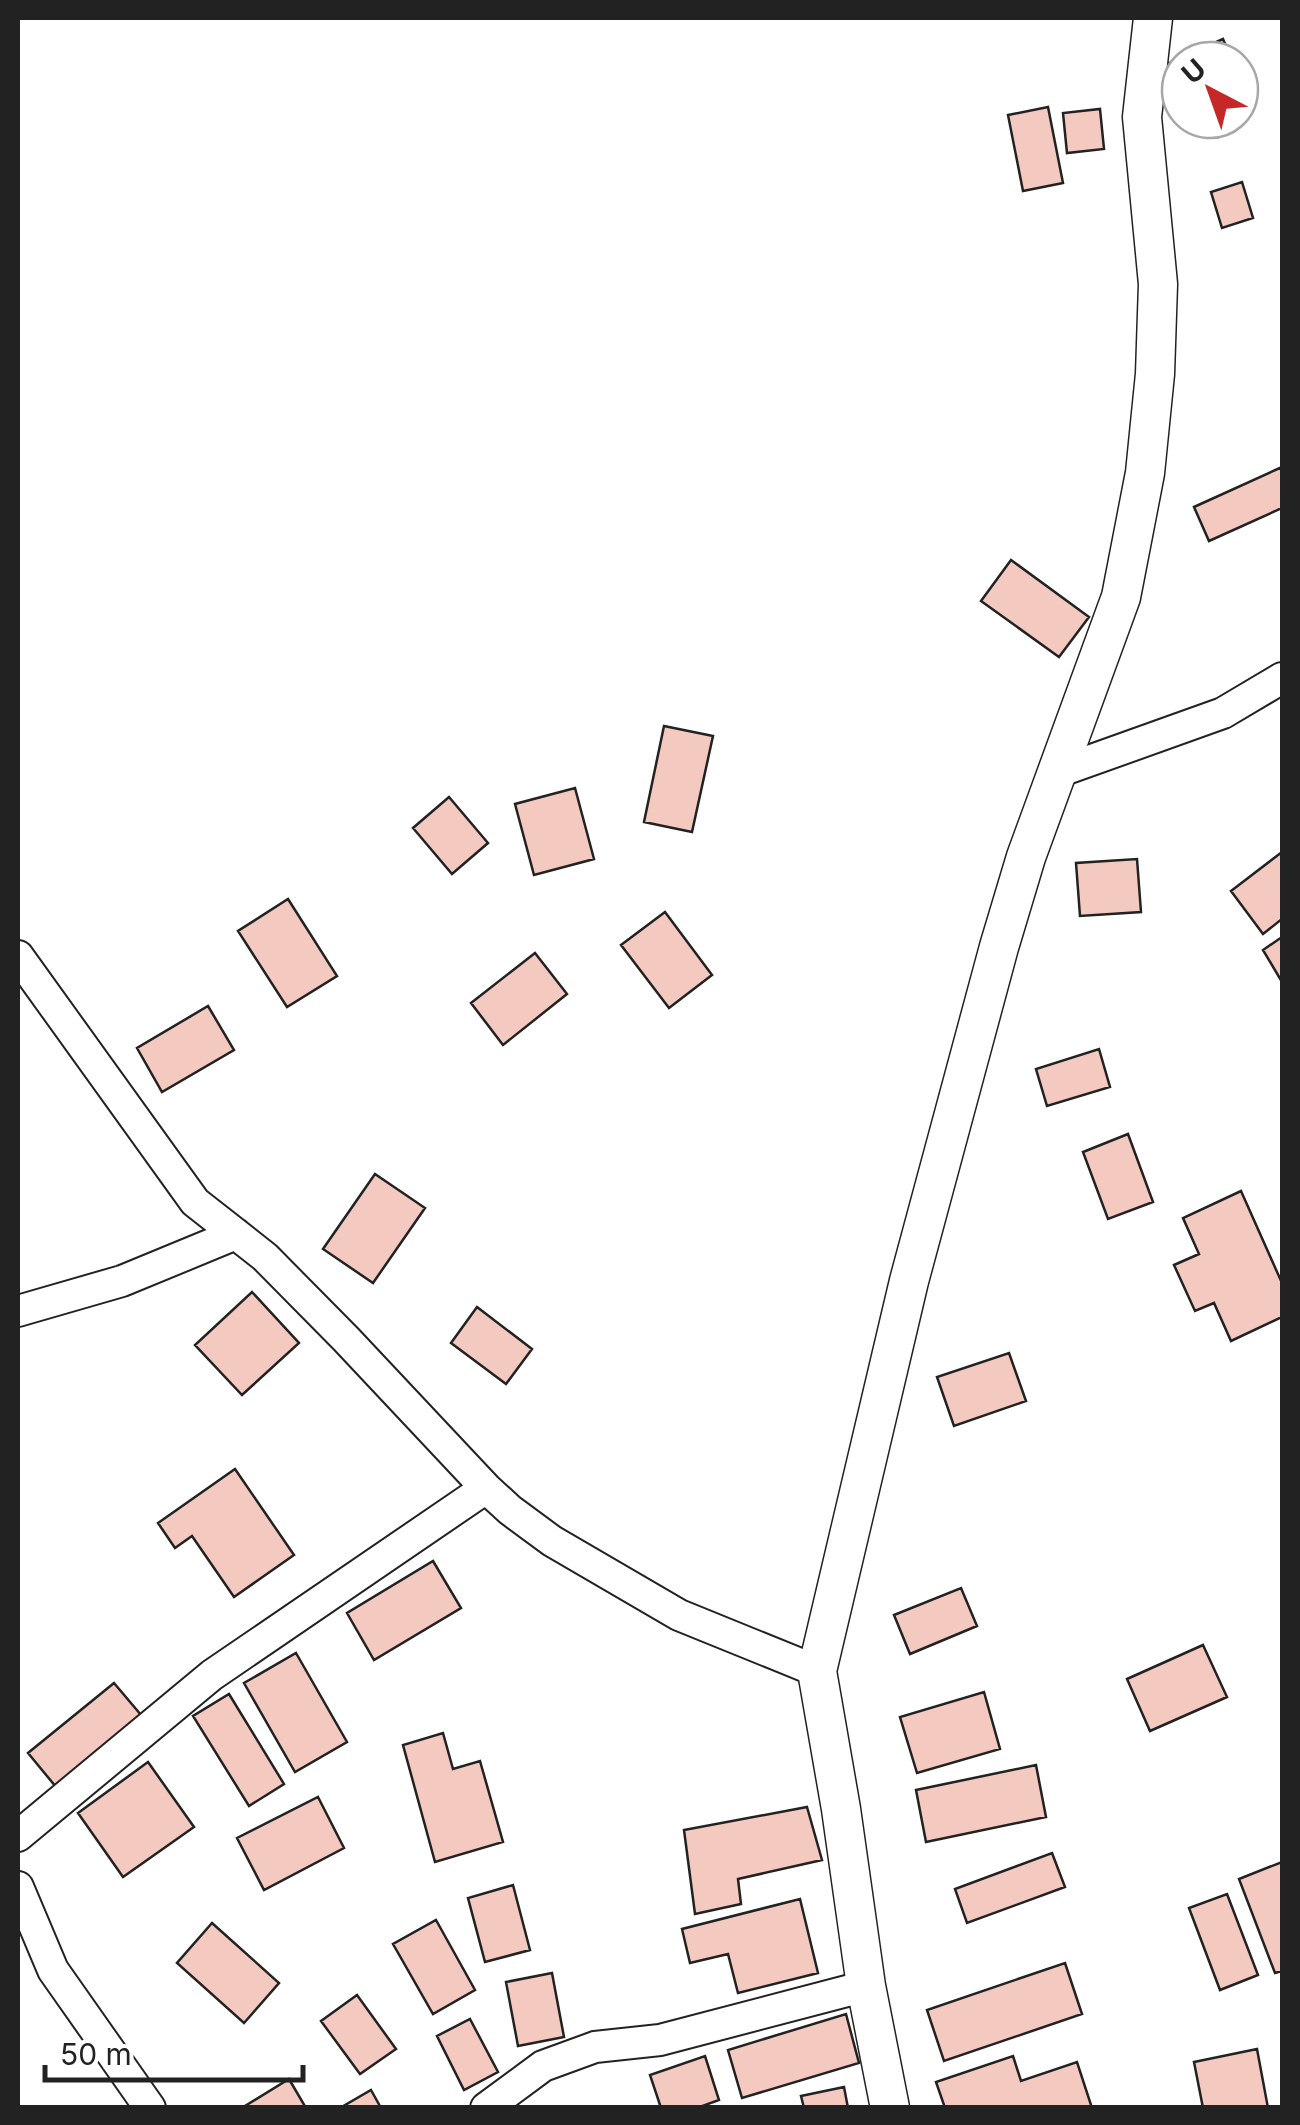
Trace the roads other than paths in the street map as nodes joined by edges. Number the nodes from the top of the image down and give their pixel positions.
1 (1153, 18) edge
2 (1282, 678) edge
3 (1058, 772) junction
4 (18, 956) edge
5 (236, 1234) junction
6 (18, 1311) edge
7 (486, 1488) junction
8 (817, 1671) junction
9 (18, 1836) edge
10 (18, 1887) edge
11 (866, 1986) junction
12 (150, 2108) edge
13 (486, 2108) edge
14 (890, 2108) edge

1 - 3 street
2 - 3 street
3 - 8 street
4 - 5 street
5 - 6 street
5 - 7 street
7 - 8 street
7 - 9 street
8 - 11 street
10 - 12 street
11 - 13 street
11 - 14 street

